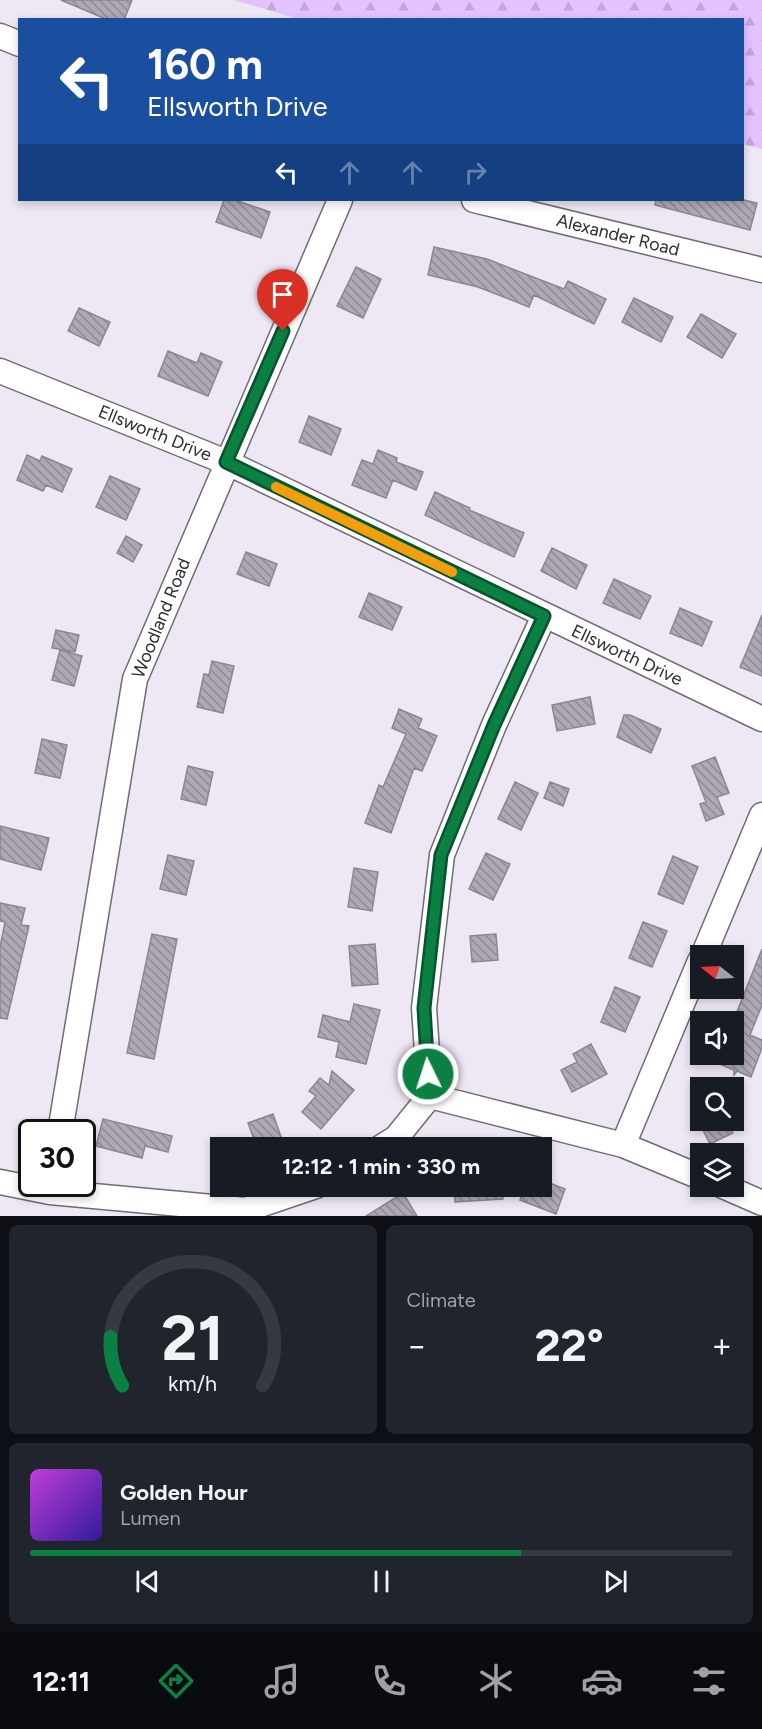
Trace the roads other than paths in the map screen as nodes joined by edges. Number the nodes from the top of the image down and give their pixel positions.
1 (0, 36) edge
2 (18, 43) edge
3 (340, 201) edge
4 (478, 201) edge
5 (762, 270) edge
6 (0, 371) edge
7 (226, 462) junction
8 (544, 616) junction
9 (762, 719) edge
10 (762, 815) edge
11 (708, 945) edge
12 (690, 986) edge
13 (430, 1096) junction
14 (62, 1119) edge
15 (397, 1137) edge
16 (623, 1145) junction
17 (690, 1173) edge
18 (0, 1182) edge
19 (18, 1184) edge
20 (96, 1193) edge
21 (744, 1195) edge
22 (283, 1197) edge
23 (762, 1203) edge

1 - 2 street
3 - 7 street, Woodland Road
4 - 5 street, Alexander Road
6 - 7 street, Ellsworth Drive
7 - 8 street, Ellsworth Drive
7 - 14 street, Woodland Road
8 - 9 street, Ellsworth Drive
8 - 13 street
10 - 11 street
12 - 16 street
13 - 15 street
13 - 16 street
16 - 17 street
18 - 19 street
20 - 22 street
21 - 23 street

